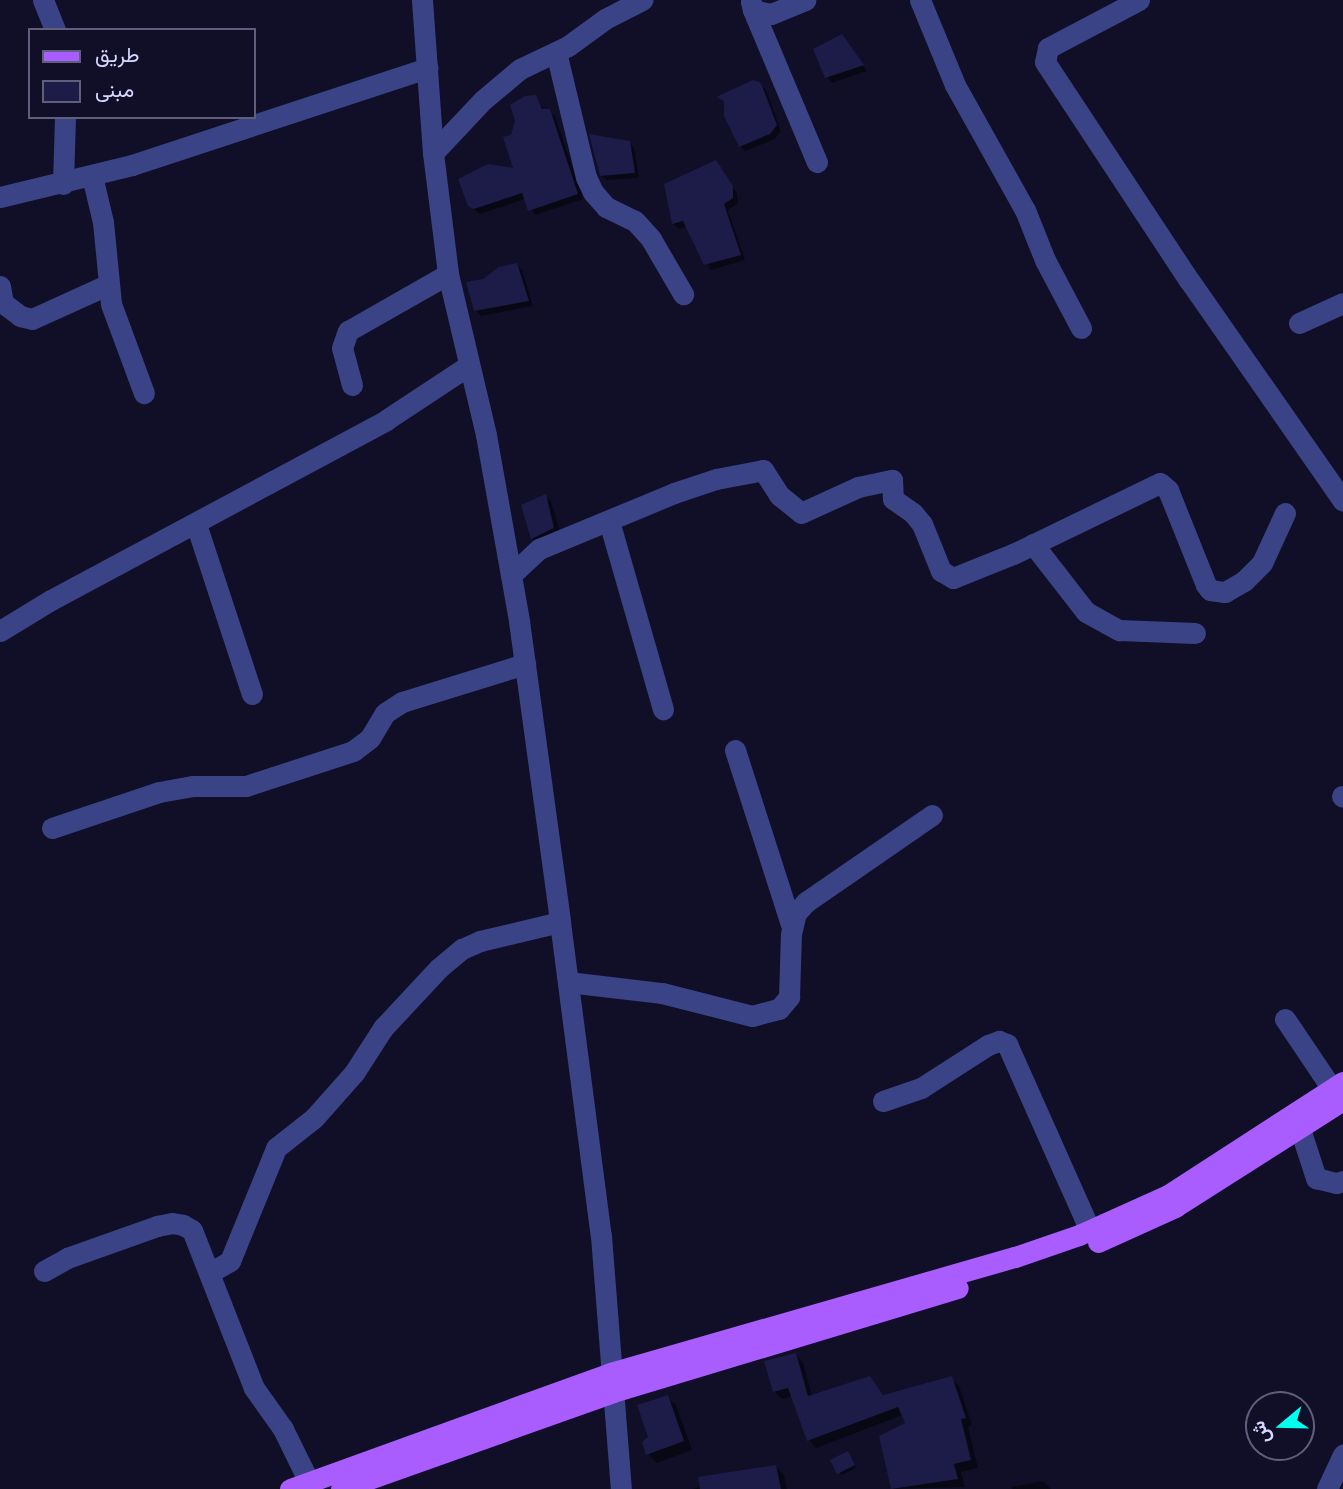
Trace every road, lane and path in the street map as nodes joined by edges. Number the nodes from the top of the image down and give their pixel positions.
1 (43, 0) edge
2 (422, 0) edge
3 (642, 0) edge
4 (805, 0) edge
5 (920, 0) edge
6 (1139, 0) edge
7 (752, 5) edge
8 (54, 28) edge
9 (556, 52) junction
10 (427, 68) junction
11 (65, 119) edge
12 (433, 153) junction
13 (817, 162) dead end
14 (92, 176) junction
15 (64, 184) junction
16 (0, 197) edge
17 (448, 274) junction
18 (107, 285) junction
19 (0, 286) edge
20 (683, 294) dead end
21 (1343, 303) edge
22 (1299, 323) dead end
23 (1081, 328) dead end
24 (468, 366) junction
25 (352, 385) dead end
26 (144, 393) dead end
27 (1343, 501) edge
28 (1285, 513) dead end
29 (609, 521) junction
30 (196, 524) junction
31 (1033, 544) junction
32 (511, 575) junction
33 (0, 631) edge
34 (1195, 633) dead end
35 (525, 664) junction
36 (252, 694) dead end
37 (663, 709) dead end
38 (735, 750) dead end
39 (932, 815) dead end
40 (52, 828) dead end
41 (560, 922) junction
42 (792, 924) junction
43 (568, 982) junction
44 (1285, 1019) dead end
45 (1339, 1090) edge
46 (883, 1101) dead end
47 (1300, 1129) junction
48 (1343, 1181) edge
49 (1090, 1230) junction
50 (1017, 1263) junction
51 (44, 1271) dead end
52 (211, 1272) junction
53 (611, 1383) junction
54 (1343, 1455) edge
55 (299, 1486) edge
56 (341, 1489) edge
57 (621, 1489) edge
58 (1327, 1489) edge

1 - 8 street
2 - 10 street
3 - 9 street
4 - 7 street
5 - 23 street
6 - 27 street
7 - 13 street
9 - 12 street
9 - 20 street
10 - 12 street
10 - 14 street
11 - 15 street
12 - 17 street
14 - 15 street
14 - 18 street
15 - 16 street
17 - 24 street
17 - 25 street
18 - 19 street
18 - 26 street
21 - 22 street
24 - 30 street
24 - 32 street
28 - 31 street
29 - 31 street
29 - 32 street
29 - 37 street
30 - 33 street
30 - 36 street
31 - 34 street
32 - 35 street
35 - 40 street
35 - 41 street
38 - 42 street
39 - 42 street
41 - 43 street
41 - 52 street
42 - 43 street
43 - 53 street
44 - 45 street
45 - 47 main road
45 - 49 main road
46 - 49 street
47 - 48 street
47 - 50 main road
49 - 50 main road
50 - 53 main road
51 - 52 street
52 - 55 street
53 - 55 main road
53 - 56 main road
53 - 57 street
54 - 58 street

